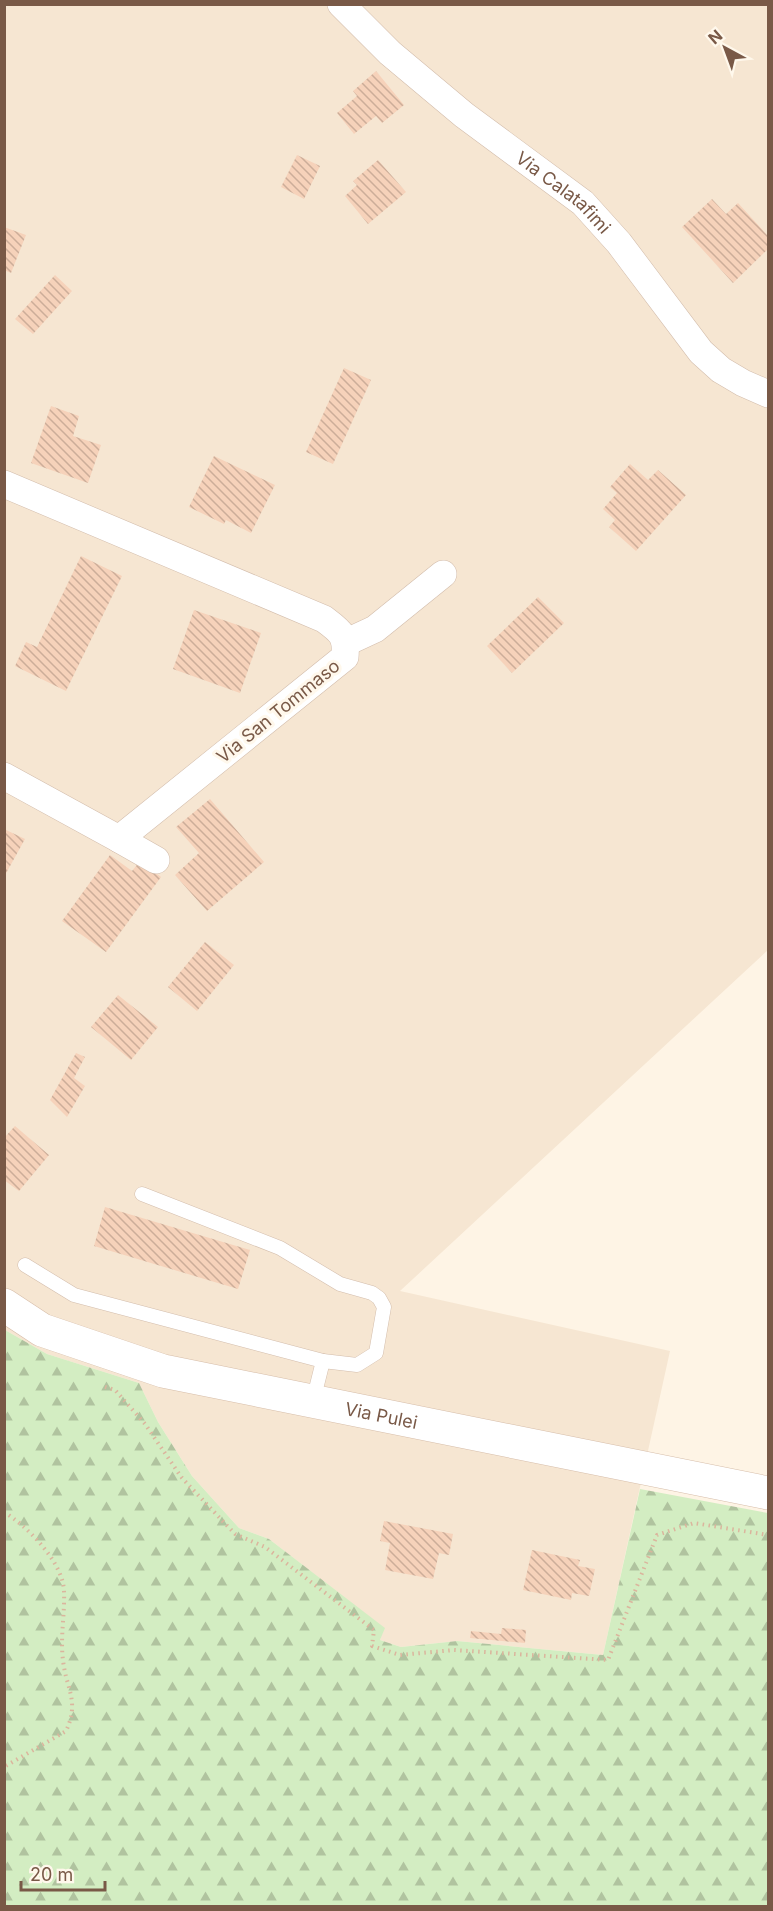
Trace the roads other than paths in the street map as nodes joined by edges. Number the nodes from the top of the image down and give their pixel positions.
1 (341, 4) edge
2 (768, 393) edge
3 (4, 484) edge
4 (442, 574) dead end
5 (346, 642) junction
6 (4, 776) edge
7 (119, 839) junction
8 (156, 860) dead end
9 (142, 1194) dead end
10 (25, 1264) dead end
11 (4, 1305) edge
12 (323, 1361) junction
13 (313, 1401) junction
14 (768, 1493) edge

1 - 2 street, Via Calatafimi
3 - 5 street, Via San Tommaso
4 - 5 street
5 - 7 street, Via San Tommaso
6 - 7 street
7 - 8 street
9 - 12 lane
10 - 12 lane
11 - 13 main road, Via Pulei
12 - 13 lane
13 - 14 main road, Via Pulei

